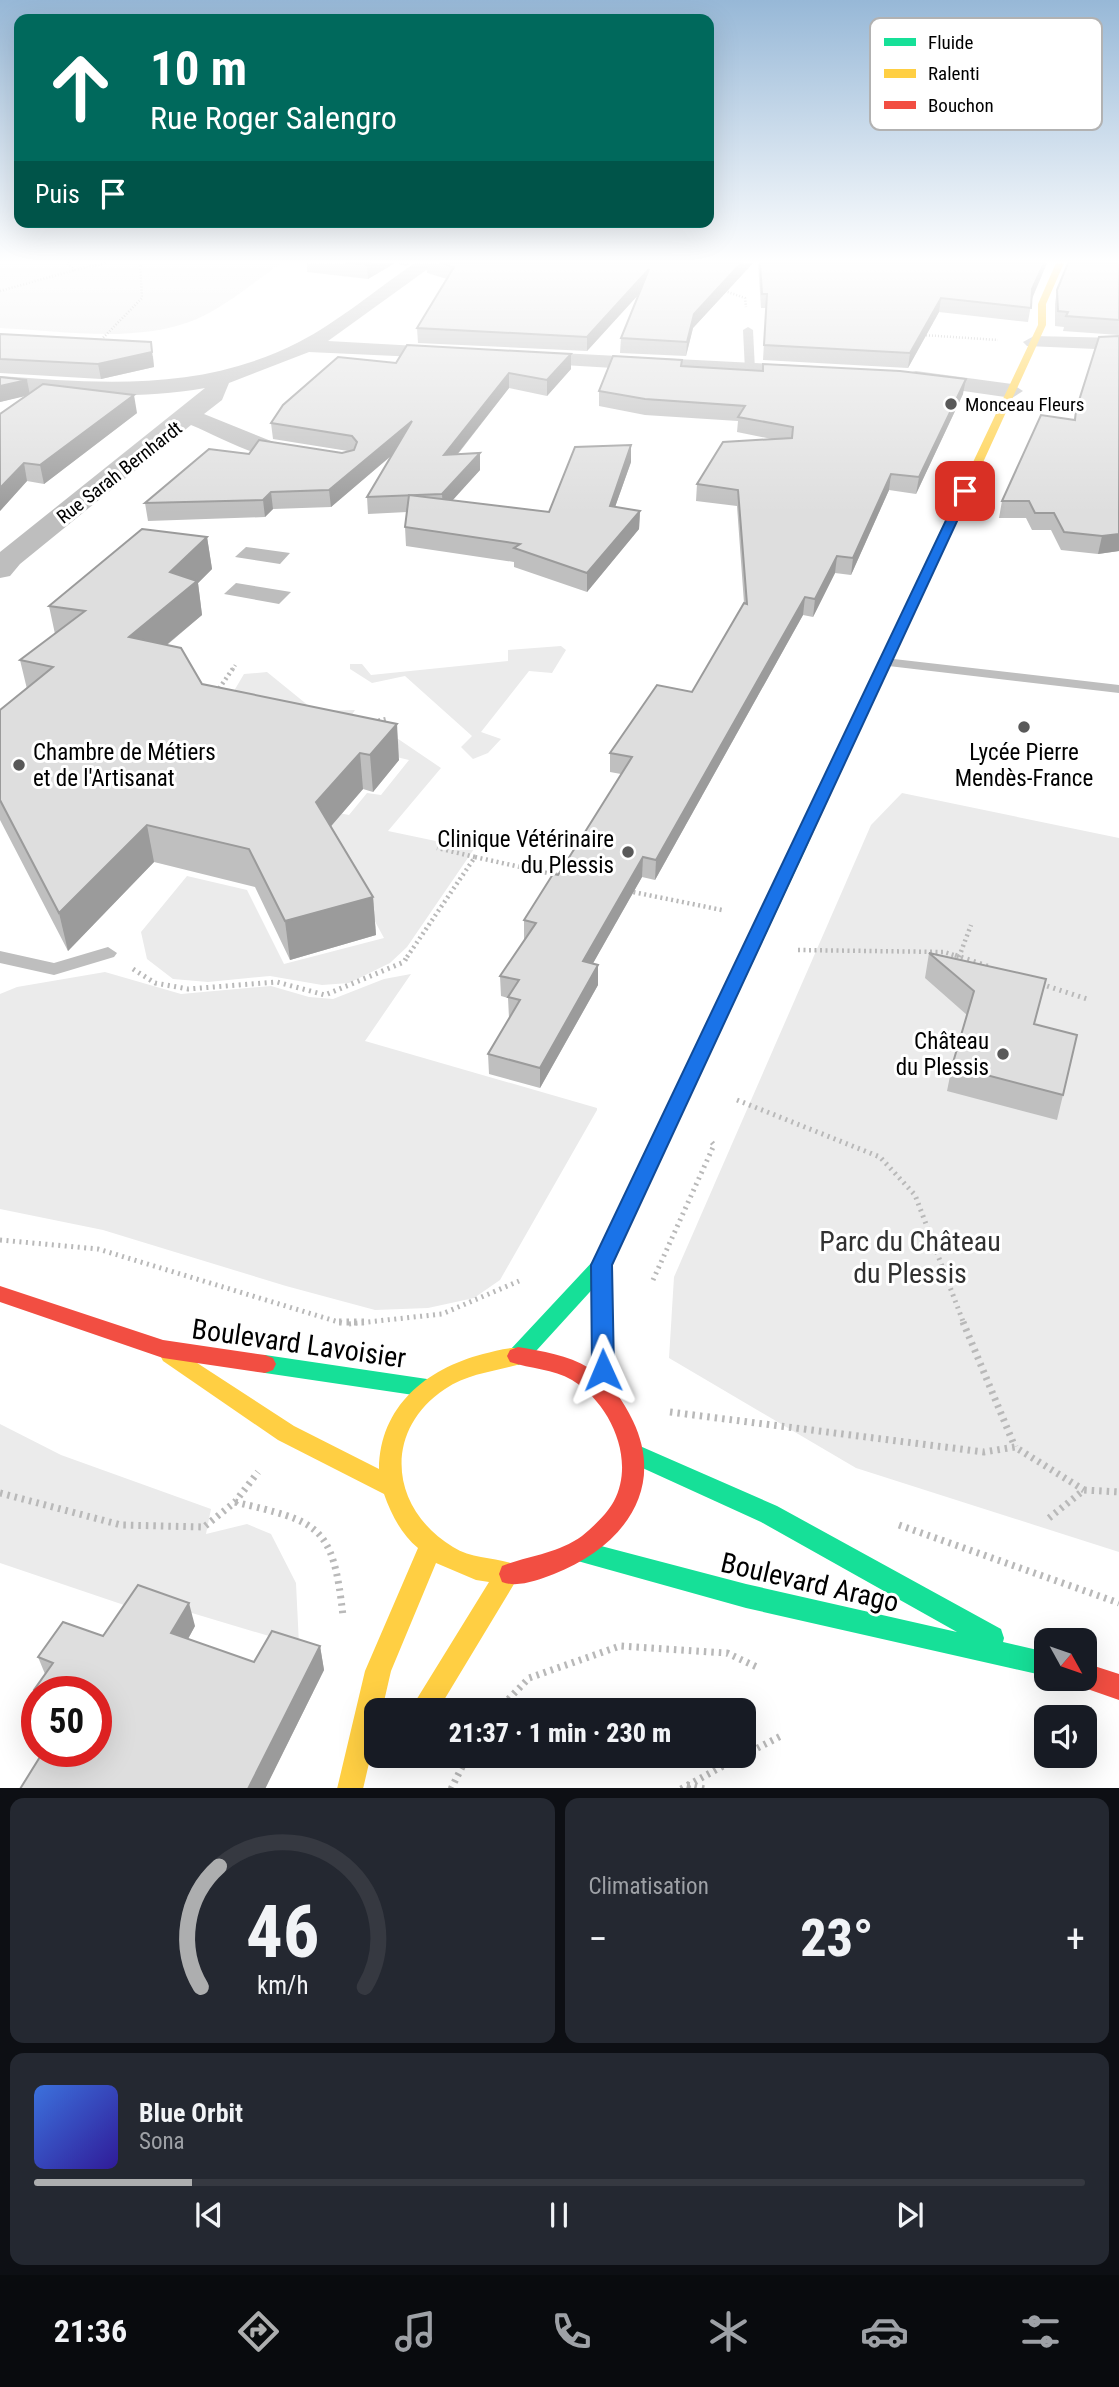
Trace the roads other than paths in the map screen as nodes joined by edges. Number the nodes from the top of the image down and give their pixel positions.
1 (306, 346) edge
2 (315, 346) edge
3 (749, 346) edge
4 (1032, 346) edge
5 (472, 355) edge
6 (500, 356) edge
7 (750, 370) junction
8 (832, 374) edge
9 (898, 377) edge
10 (219, 379) junction
11 (0, 383) edge
12 (1012, 391) junction
13 (188, 416) junction
14 (332, 459) edge
15 (3, 562) edge
16 (885, 662) junction
17 (1119, 690) edge
18 (108, 953) road end
19 (0, 957) edge
20 (601, 1265) junction
21 (0, 1294) edge
22 (163, 1349) junction
23 (518, 1356) junction
24 (427, 1388) junction
25 (604, 1392) junction
26 (633, 1453) junction
27 (391, 1486) junction
28 (430, 1549) junction
29 (583, 1552) junction
30 (507, 1574) junction
31 (1027, 1657) junction
32 (1034, 1660) edge
33 (1097, 1680) edge
34 (1119, 1687) edge
35 (430, 1698) edge
36 (351, 1788) edge

1 - 10 street
2 - 5 street
3 - 7 lane
4 - 12 main road
6 - 7 street
7 - 8 street
9 - 12 street
10 - 11 street
10 - 13 street, Rue Sarah Bernhardt
12 - 16 main road
13 - 14 street
13 - 15 street, Rue Sarah Bernhardt
16 - 17 lane
16 - 20 main road
18 - 19 lane
20 - 23 main road
20 - 25 main road
21 - 22 main road, Boulevard Lavoisier
22 - 24 main road, Boulevard Lavoisier
22 - 27 main road, Boulevard Lavoisier
23 - 24 main road
23 - 25 main road
24 - 27 main road
25 - 26 main road
26 - 29 main road
26 - 31 main road, Boulevard Arago
27 - 28 main road
28 - 30 main road
28 - 36 main road
29 - 30 main road
29 - 31 main road, Boulevard Arago
30 - 35 main road
31 - 32 main road, Boulevard Arago
33 - 34 main road

